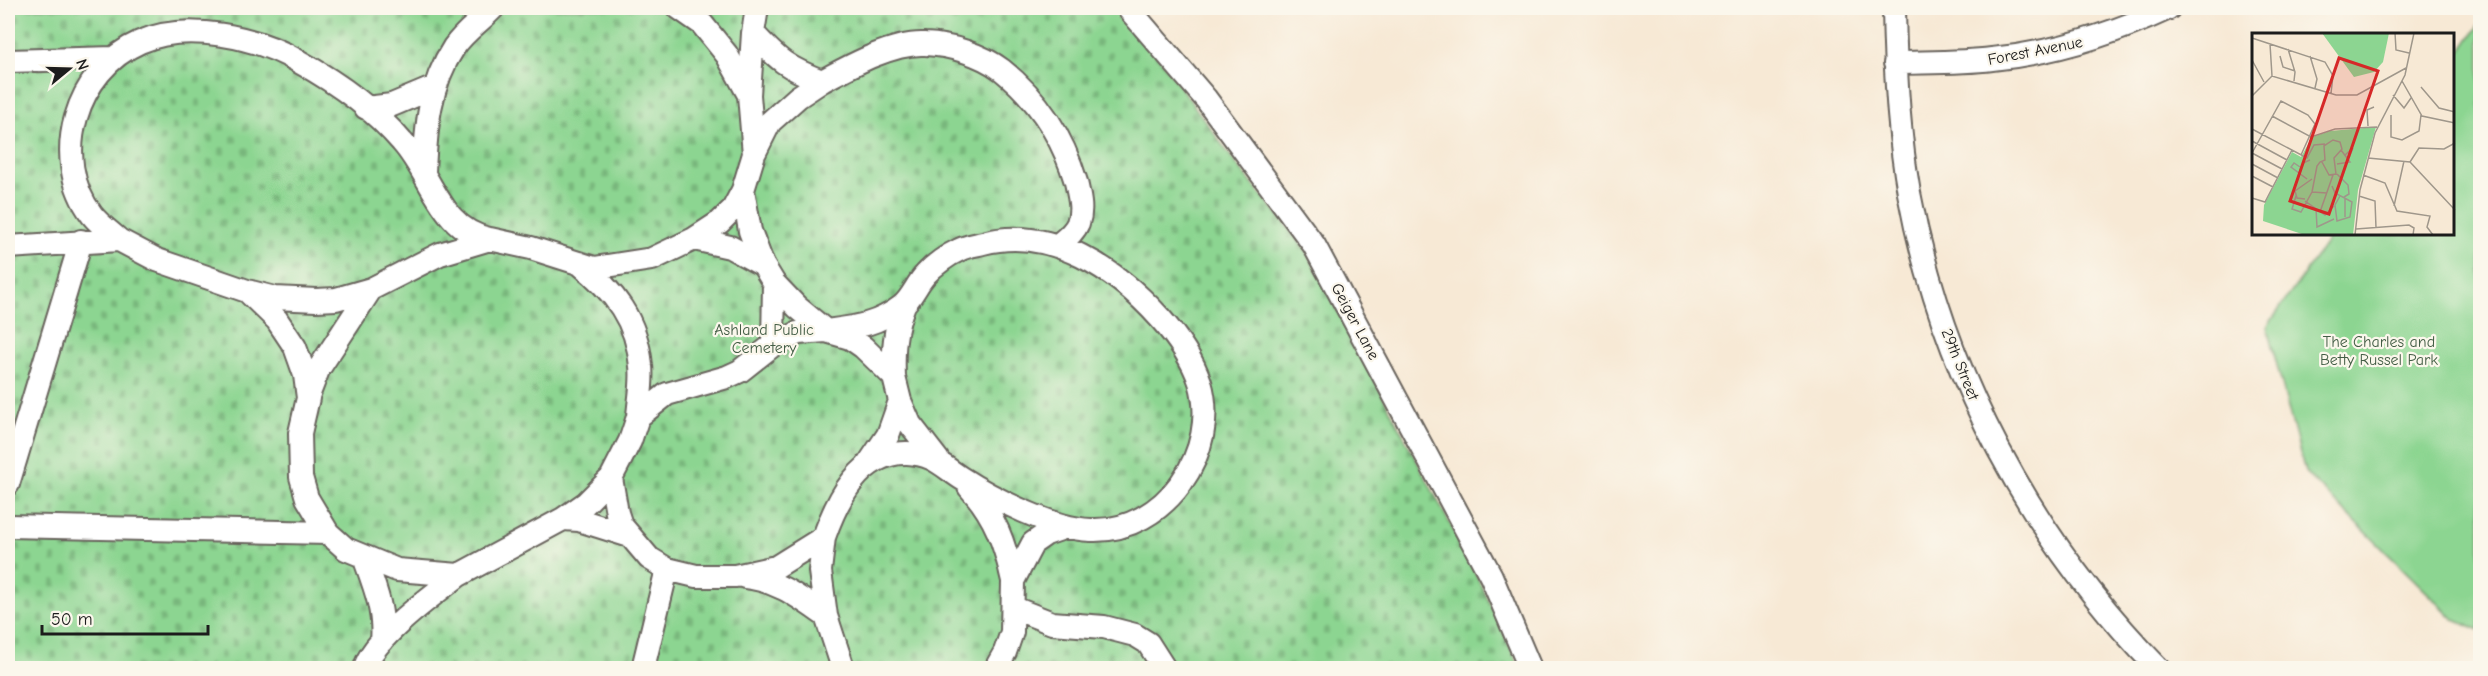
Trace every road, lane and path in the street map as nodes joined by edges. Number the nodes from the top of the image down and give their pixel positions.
1 (494, 8) edge
2 (678, 8) edge
3 (757, 8) edge
4 (1128, 8) edge
5 (1894, 8) edge
6 (2169, 8) edge
7 (753, 33) junction
8 (114, 58) junction
9 (8, 61) edge
10 (1895, 63) junction
11 (822, 81) junction
12 (435, 87) junction
13 (750, 95) junction
14 (366, 108) junction
15 (754, 154) junction
16 (424, 172) junction
17 (743, 190) junction
18 (1079, 220) junction
19 (490, 239) junction
20 (694, 239) junction
21 (118, 240) junction
22 (81, 241) junction
23 (1057, 246) junction
24 (8, 247) edge
25 (578, 262) junction
26 (1107, 269) junction
27 (769, 274) junction
28 (371, 289) junction
29 (247, 291) junction
30 (903, 305) junction
31 (826, 331) junction
32 (773, 345) junction
33 (894, 377) junction
34 (308, 398) junction
35 (900, 401) junction
36 (638, 417) junction
37 (12, 457) edge
38 (938, 460) junction
39 (866, 466) junction
40 (960, 477) junction
41 (611, 478) junction
42 (8, 484) edge
43 (563, 519) junction
44 (8, 526) edge
45 (1066, 527) junction
46 (328, 532) junction
47 (630, 536) junction
48 (825, 537) junction
49 (364, 557) junction
50 (668, 569) junction
51 (459, 575) junction
52 (735, 576) junction
53 (1013, 581) junction
54 (1014, 608) junction
55 (826, 616) junction
56 (382, 641) junction
57 (365, 669) edge
58 (643, 669) edge
59 (843, 669) edge
60 (996, 669) edge
61 (1164, 669) edge
62 (1530, 669) edge
63 (2158, 669) edge

1 - 12 street
2 - 13 street
3 - 7 street
4 - 62 street, Geiger Lane
5 - 10 street, 29th Street
6 - 10 street, Forest Avenue
7 - 11 street
7 - 13 street
8 - 9 street
8 - 14 street
8 - 21 street
10 - 63 street, 29th Street
11 - 15 street
11 - 18 street
12 - 14 street
12 - 16 street
13 - 15 street
14 - 16 street
15 - 17 street
16 - 19 street
17 - 20 street
17 - 27 street
18 - 23 street
18 - 26 street
19 - 25 street
19 - 28 street
20 - 25 street
20 - 27 street
21 - 22 street
21 - 29 street
22 - 24 street
22 - 37 street
23 - 26 street
23 - 30 street
25 - 36 street
26 - 45 street
27 - 31 street
27 - 32 street
28 - 29 street
28 - 34 street
29 - 34 street
30 - 31 street
30 - 33 street
31 - 32 street
31 - 33 street
32 - 36 street
33 - 35 street
34 - 46 street
35 - 38 street
35 - 39 street
36 - 41 street
37 - 42 street
38 - 39 street
38 - 40 street
39 - 48 street
40 - 45 street
40 - 53 street
41 - 43 street
41 - 47 street
43 - 47 street
43 - 51 street
44 - 46 street
45 - 53 street
46 - 49 street
47 - 50 street
48 - 52 street
48 - 55 street
49 - 51 street
49 - 56 street
50 - 52 street
50 - 58 street
51 - 56 street
52 - 55 street
53 - 54 street
54 - 60 street
54 - 61 street
55 - 59 street
56 - 57 street

